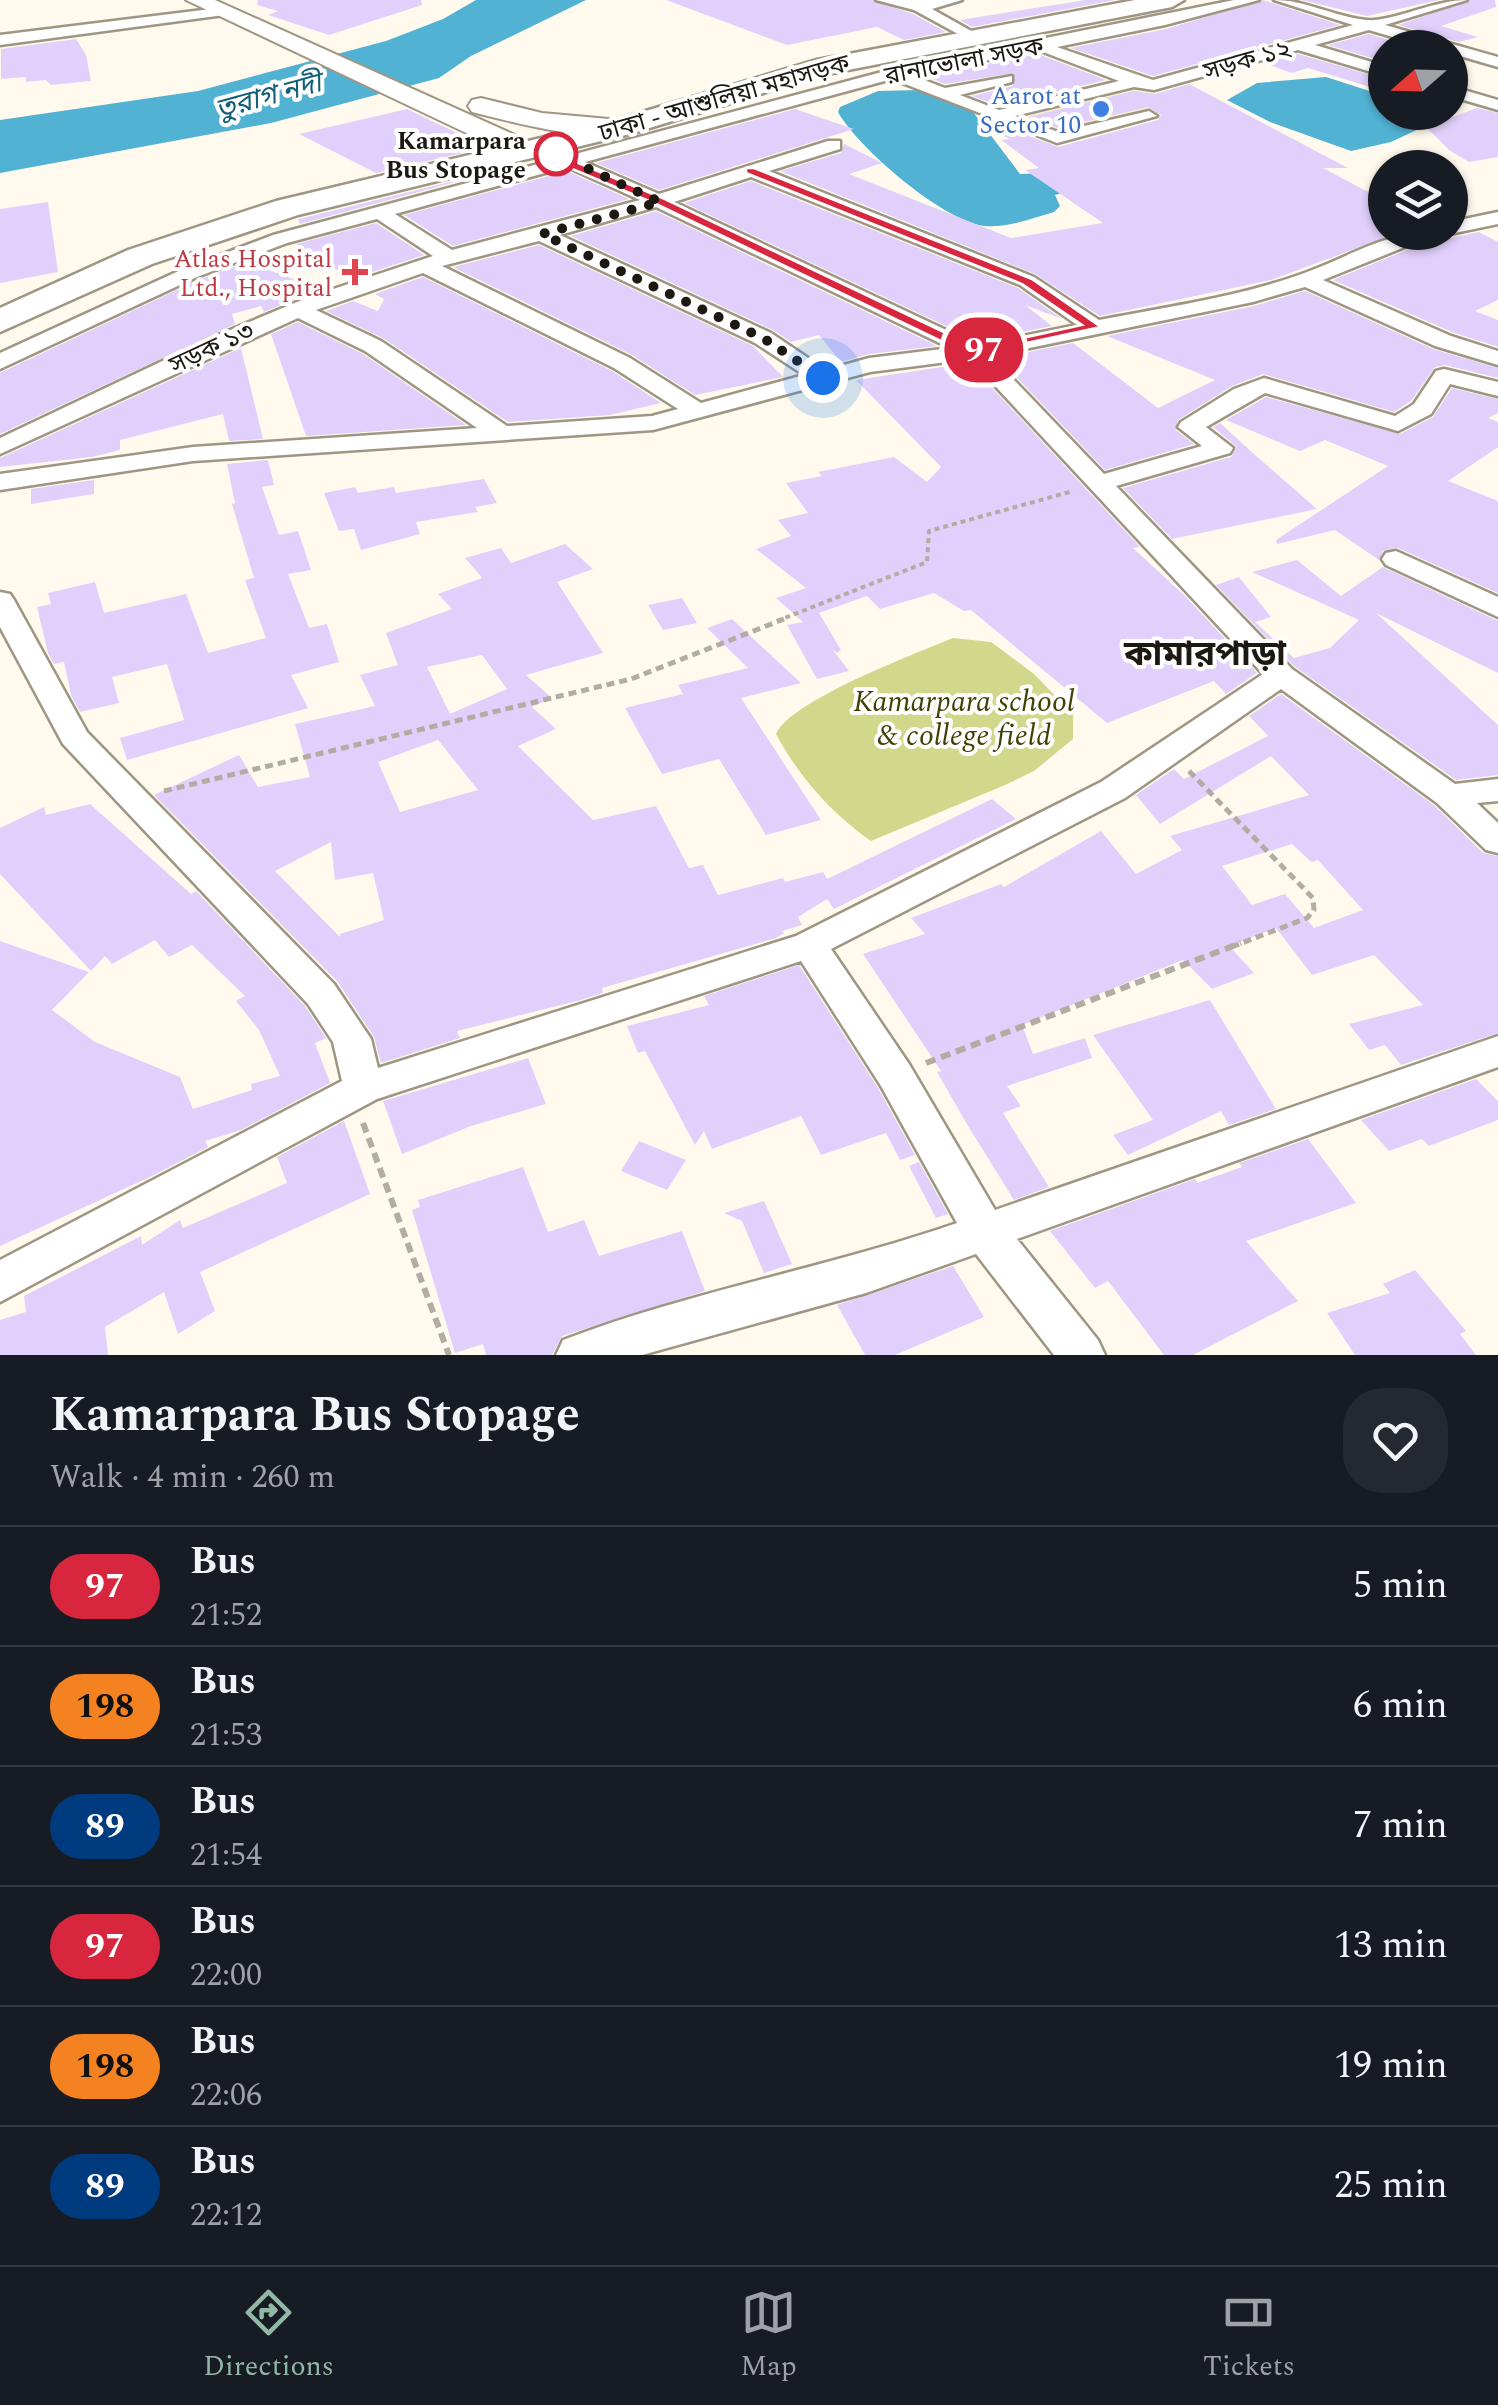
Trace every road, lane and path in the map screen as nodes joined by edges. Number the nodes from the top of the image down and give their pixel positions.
1 (197, 0) edge
2 (883, 0) edge
3 (955, 0) edge
4 (1172, 0) edge
5 (1252, 0) edge
6 (1281, 0) edge
7 (1460, 0) edge
8 (221, 6) edge
9 (918, 7) junction
10 (1370, 26) junction
11 (1384, 30) edge
12 (974, 37) junction
13 (0, 40) edge
14 (1038, 45) junction
15 (1298, 45) junction
16 (1498, 47) edge
17 (1468, 54) edge
18 (1473, 55) junction
19 (1498, 62) edge
20 (1368, 66) edge
21 (893, 74) junction
22 (1006, 79) dead end
23 (1135, 82) junction
24 (942, 94) junction
25 (1468, 96) edge
26 (1498, 105) edge
27 (450, 106) junction
28 (998, 115) junction
29 (1149, 116) dead end
30 (620, 128) junction
31 (834, 145) dead end
32 (547, 150) junction
33 (451, 166) junction
34 (750, 170) junction
35 (660, 202) junction
36 (379, 212) junction
37 (1498, 218) edge
38 (1473, 223) junction
39 (1468, 224) edge
40 (542, 234) junction
41 (1498, 235) edge
42 (1375, 250) edge
43 (449, 256) junction
44 (424, 266) junction
45 (1306, 280) junction
46 (299, 310) junction
47 (0, 320) edge
48 (1094, 327) junction
49 (975, 352) junction
50 (1498, 358) edge
51 (0, 362) edge
52 (823, 378) junction
53 (1498, 389) edge
54 (698, 411) junction
55 (504, 434) junction
56 (0, 447) edge
57 (0, 482) edge
58 (1096, 484) junction
59 (1396, 559) dead end
60 (0, 600) edge
61 (1498, 608) edge
62 (1281, 674) junction
63 (1172, 753) junction
64 (1498, 790) edge
65 (1449, 794) junction
66 (132, 798) junction
67 (1498, 842) edge
68 (809, 945) junction
69 (1498, 1050) edge
70 (895, 1075) junction
71 (362, 1088) junction
72 (984, 1231) junction
73 (0, 1282) edge
74 (449, 1355) edge
75 (579, 1355) edge
76 (1082, 1355) edge

1 - 8 main road
2 - 9 street
3 - 9 street
4 - 12 highway, ঢাকা - আশুলিয়া মহাসড়ক
5 - 14 street, রানাভোলা সড়ক
6 - 10 street
7 - 10 street, সড়ক ১২
8 - 13 street
8 - 27 main road
8 - 27 main road
9 - 12 street
10 - 11 street
10 - 15 street, সড়ক ১২
12 - 30 highway, ঢাকা - আশুলিয়া মহাসড়ক
14 - 21 street, রানাভোলা সড়ক
14 - 23 street, সড়ক ১২
15 - 20 street
15 - 23 street, সড়ক ১২
16 - 18 street
17 - 18 street
18 - 19 street
21 - 24 street
21 - 32 street, রানাভোলা সড়ক
22 - 24 street
23 - 28 street
24 - 28 street
25 - 26 street
27 - 30 main road
27 - 32 main road
27 - 33 main road
28 - 29 street
30 - 32 highway, ঢাকা - আশুলিয়া মহাসড়ক
31 - 34 street, সড়ক ১৩
32 - 33 highway, ঢাকা - আশুলিয়া মহাসড়ক
32 - 35 street
32 - 36 street, রানাভোলা সড়ক
33 - 47 highway, ঢাকা - আশুলিয়া মহাসড়ক
34 - 35 street, সড়ক ১৩
34 - 48 street
35 - 40 street, সড়ক ১৩
35 - 49 street
36 - 43 street
36 - 51 street, রানাভোলা সড়ক
37 - 38 street
38 - 39 street
38 - 41 street
40 - 43 street, সড়ক ১৩
40 - 52 street
42 - 45 street
43 - 44 street, সড়ক ১৩
44 - 46 street, সড়ক ১৩
44 - 54 street
45 - 48 street
45 - 50 street
46 - 55 street
46 - 56 street, সড়ক ১৩
48 - 49 street
49 - 52 street
49 - 58 street
52 - 54 street
53 - 58 street
54 - 55 street
55 - 57 street
58 - 62 street
58 - 66 path
59 - 61 street
60 - 66 street
62 - 63 street
62 - 65 street
63 - 68 street
63 - 70 path
64 - 65 street
65 - 67 street
66 - 71 street
68 - 70 street
68 - 71 street
69 - 72 street
70 - 72 street
71 - 73 street
71 - 74 path
72 - 75 street
72 - 76 street

